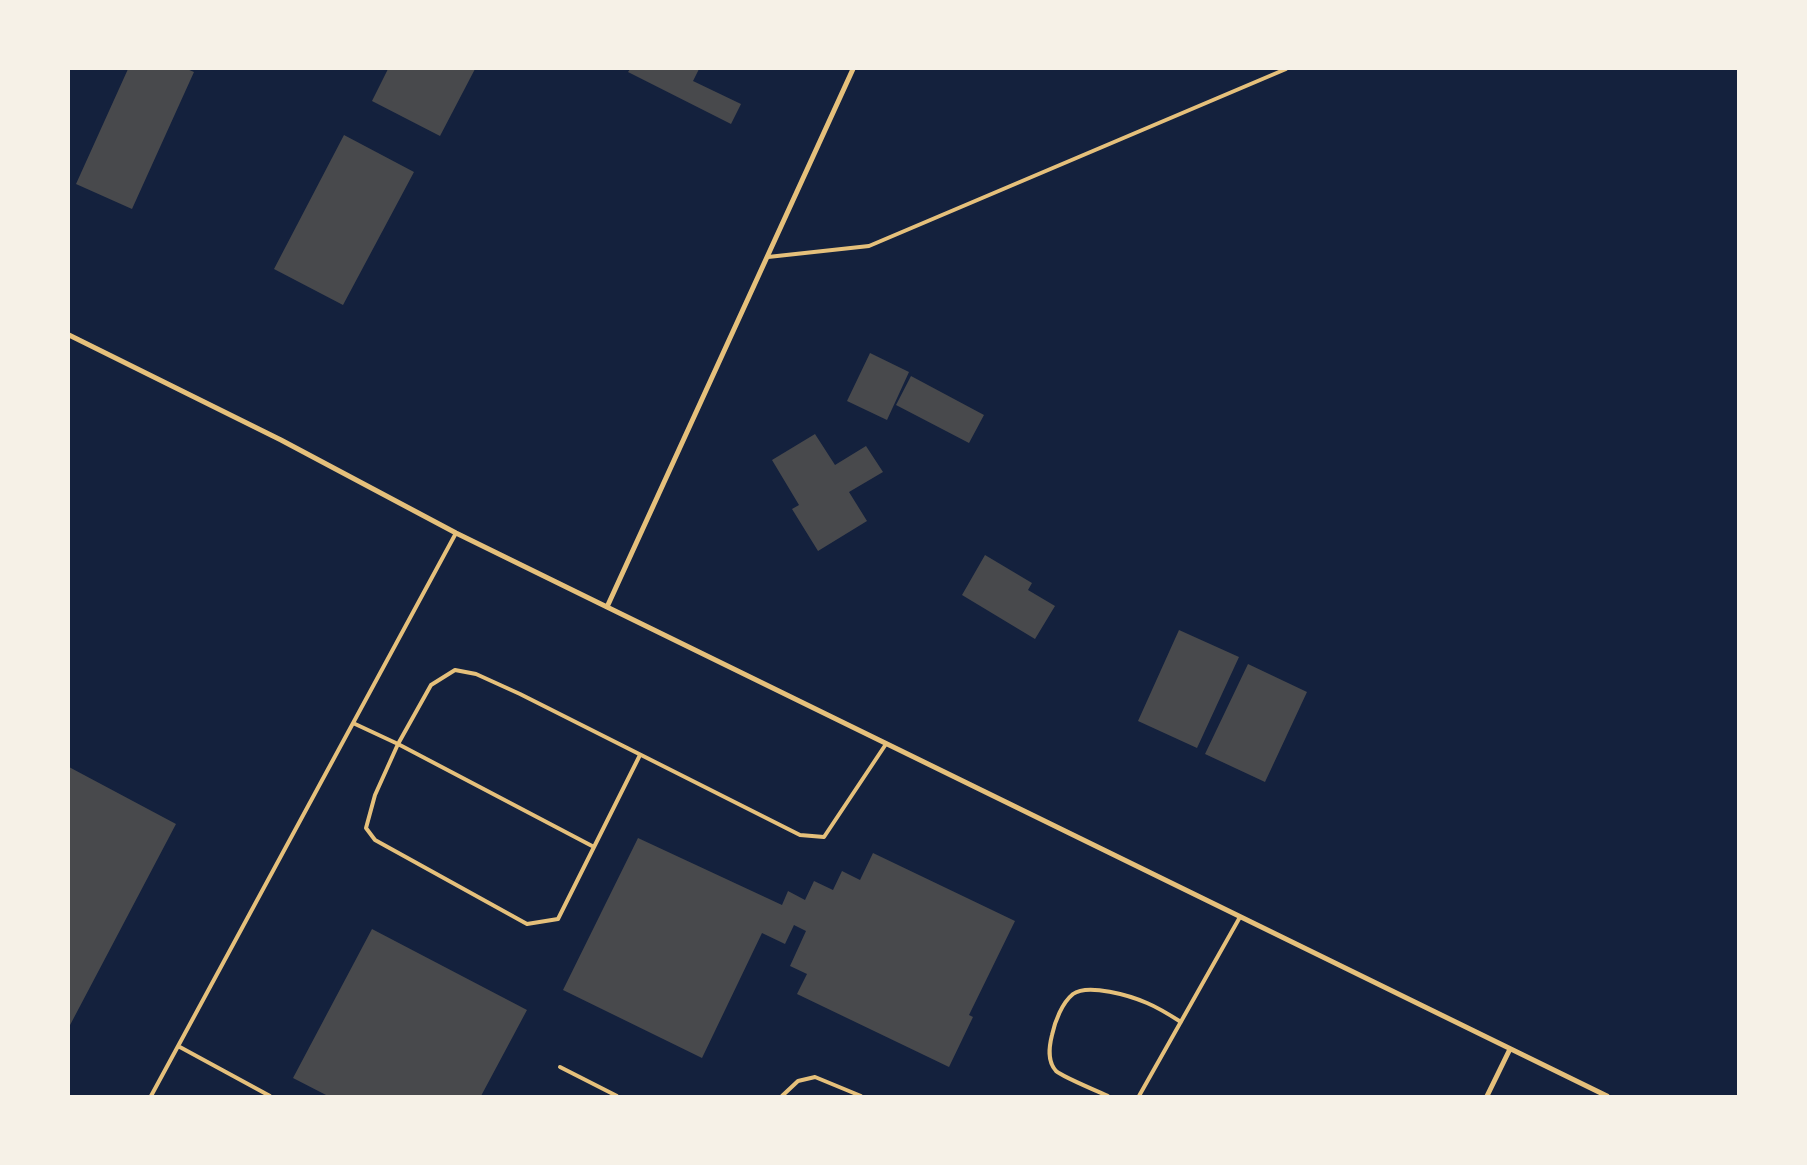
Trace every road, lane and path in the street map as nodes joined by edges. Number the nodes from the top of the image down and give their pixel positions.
1 (853, 69) edge
2 (1286, 69) edge
3 (768, 257) junction
4 (69, 335) edge
5 (456, 533) junction
6 (607, 608) junction
7 (353, 723) junction
8 (398, 744) junction
9 (886, 744) junction
10 (640, 755) junction
11 (594, 847) junction
12 (1240, 917) junction
13 (1181, 1022) junction
14 (178, 1046) junction
15 (1510, 1049) junction
16 (560, 1067) dead end
17 (150, 1096) edge
18 (270, 1096) edge
19 (617, 1096) edge
20 (782, 1096) edge
21 (862, 1096) edge
22 (1108, 1096) edge
23 (1139, 1096) edge
24 (1487, 1096) edge
25 (1606, 1096) edge

1 - 3 street
2 - 3 lane
3 - 6 street
4 - 5 street
5 - 6 street
5 - 7 lane
6 - 9 street
7 - 8 lane
7 - 14 lane
8 - 10 lane
8 - 11 lane
8 - 11 lane
9 - 10 lane
9 - 12 street
10 - 11 lane
12 - 13 lane
12 - 15 street
13 - 22 lane
13 - 23 lane
14 - 17 lane
14 - 18 lane
15 - 24 street
15 - 25 street
16 - 19 lane
20 - 21 lane

